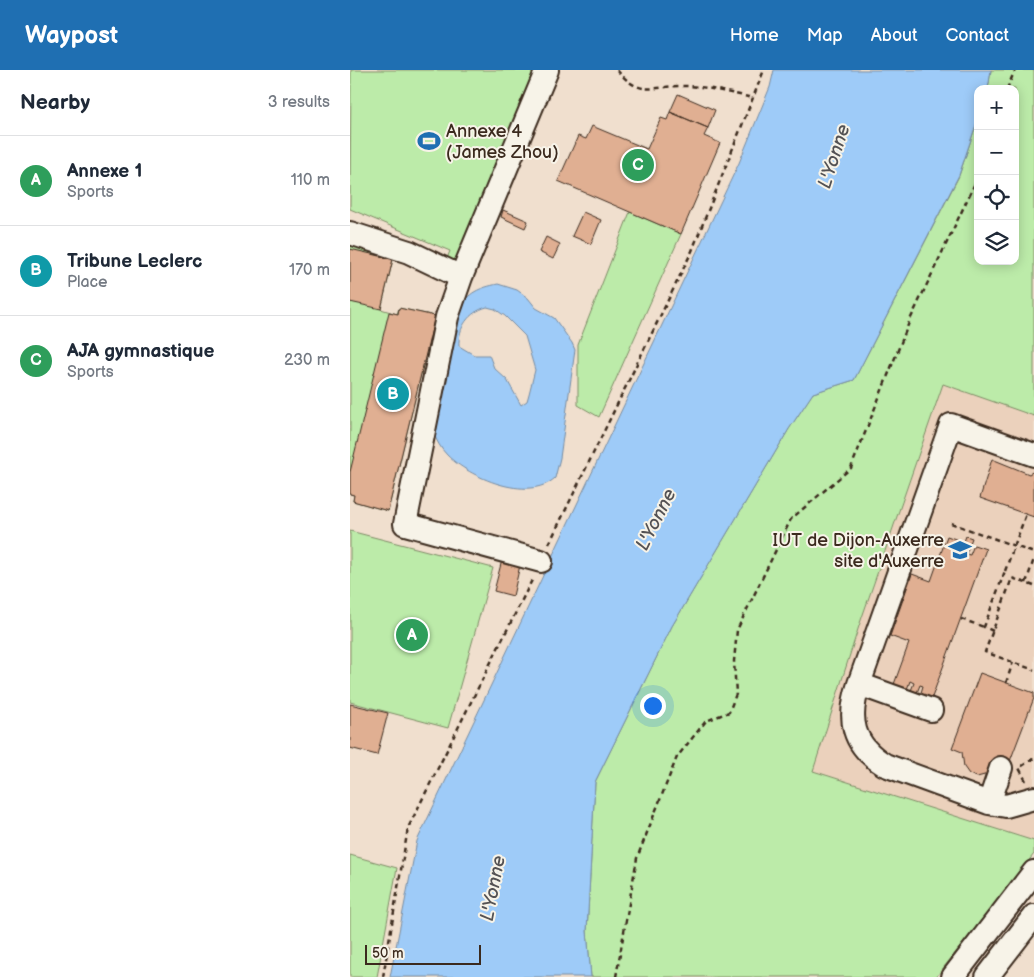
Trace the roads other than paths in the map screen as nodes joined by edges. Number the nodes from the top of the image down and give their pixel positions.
1 (547, 70) edge
2 (350, 233) edge
3 (461, 277) junction
4 (1034, 455) edge
5 (541, 562) road end
6 (859, 684) junction
7 (931, 710) dead end
8 (1001, 768) dead end
9 (1030, 790) edge
10 (989, 803) junction
11 (1034, 872) edge
12 (1034, 916) edge
13 (953, 977) edge
14 (987, 977) edge

1 - 3 street
2 - 3 street
3 - 5 street
4 - 6 street
6 - 7 street
6 - 10 street
8 - 10 street
9 - 10 street
11 - 13 street
12 - 14 street

